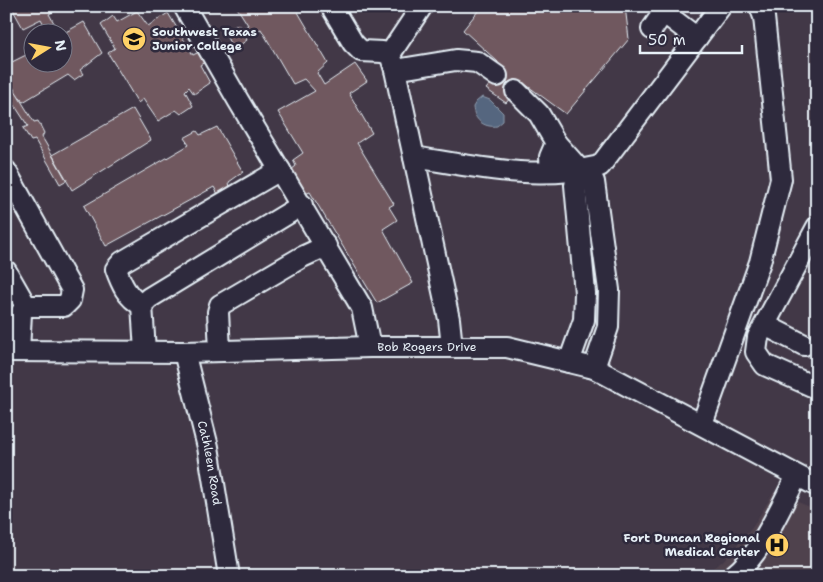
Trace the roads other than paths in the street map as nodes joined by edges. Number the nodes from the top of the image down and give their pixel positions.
1 (184, 6) edge
2 (331, 6) edge
3 (422, 6) edge
4 (721, 6) edge
5 (760, 6) edge
6 (661, 16) edge
7 (697, 38) junction
8 (393, 62) junction
9 (497, 76) dead end
10 (516, 91) dead end
11 (556, 142) junction
12 (414, 157) junction
13 (280, 170) junction
14 (6, 171) edge
15 (551, 172) junction
16 (582, 173) junction
17 (302, 206) junction
18 (817, 227) edge
19 (326, 246) junction
20 (6, 271) edge
21 (22, 299) edge
22 (142, 305) junction
23 (765, 325) junction
24 (804, 345) tunnel mouth
25 (370, 347) junction
26 (452, 347) junction
27 (220, 350) junction
28 (21, 351) edge
29 (145, 351) junction
30 (184, 352) junction
31 (569, 362) junction
32 (594, 368) junction
33 (817, 384) edge
34 (702, 424) junction
35 (797, 476) junction
36 (817, 486) edge
37 (229, 576) edge
38 (733, 576) edge

1 - 13 street
2 - 8 street
3 - 8 street
4 - 7 street
5 - 34 street
6 - 7 street
7 - 16 street
8 - 9 street
8 - 12 street
10 - 11 street
11 - 15 street
11 - 16 street
12 - 15 street
12 - 26 street
13 - 17 street
13 - 22 street
14 - 21 street
15 - 16 street
16 - 31 street
16 - 32 street
17 - 19 street
17 - 22 street
18 - 23 street
19 - 25 street
19 - 27 street
20 - 21 street
21 - 28 street
22 - 29 street
23 - 24 street
23 - 33 street
25 - 26 street, Bob Rogers Drive
25 - 27 street, Bob Rogers Drive
26 - 31 street, Bob Rogers Drive
27 - 30 street, Bob Rogers Drive
28 - 29 street, Bob Rogers Drive
29 - 30 street, Bob Rogers Drive
30 - 37 street, Cathleen Road
31 - 32 street, Bob Rogers Drive
32 - 34 street, Bob Rogers Drive
34 - 35 street, Bob Rogers Drive
35 - 36 street, Bob Rogers Drive
35 - 38 street

